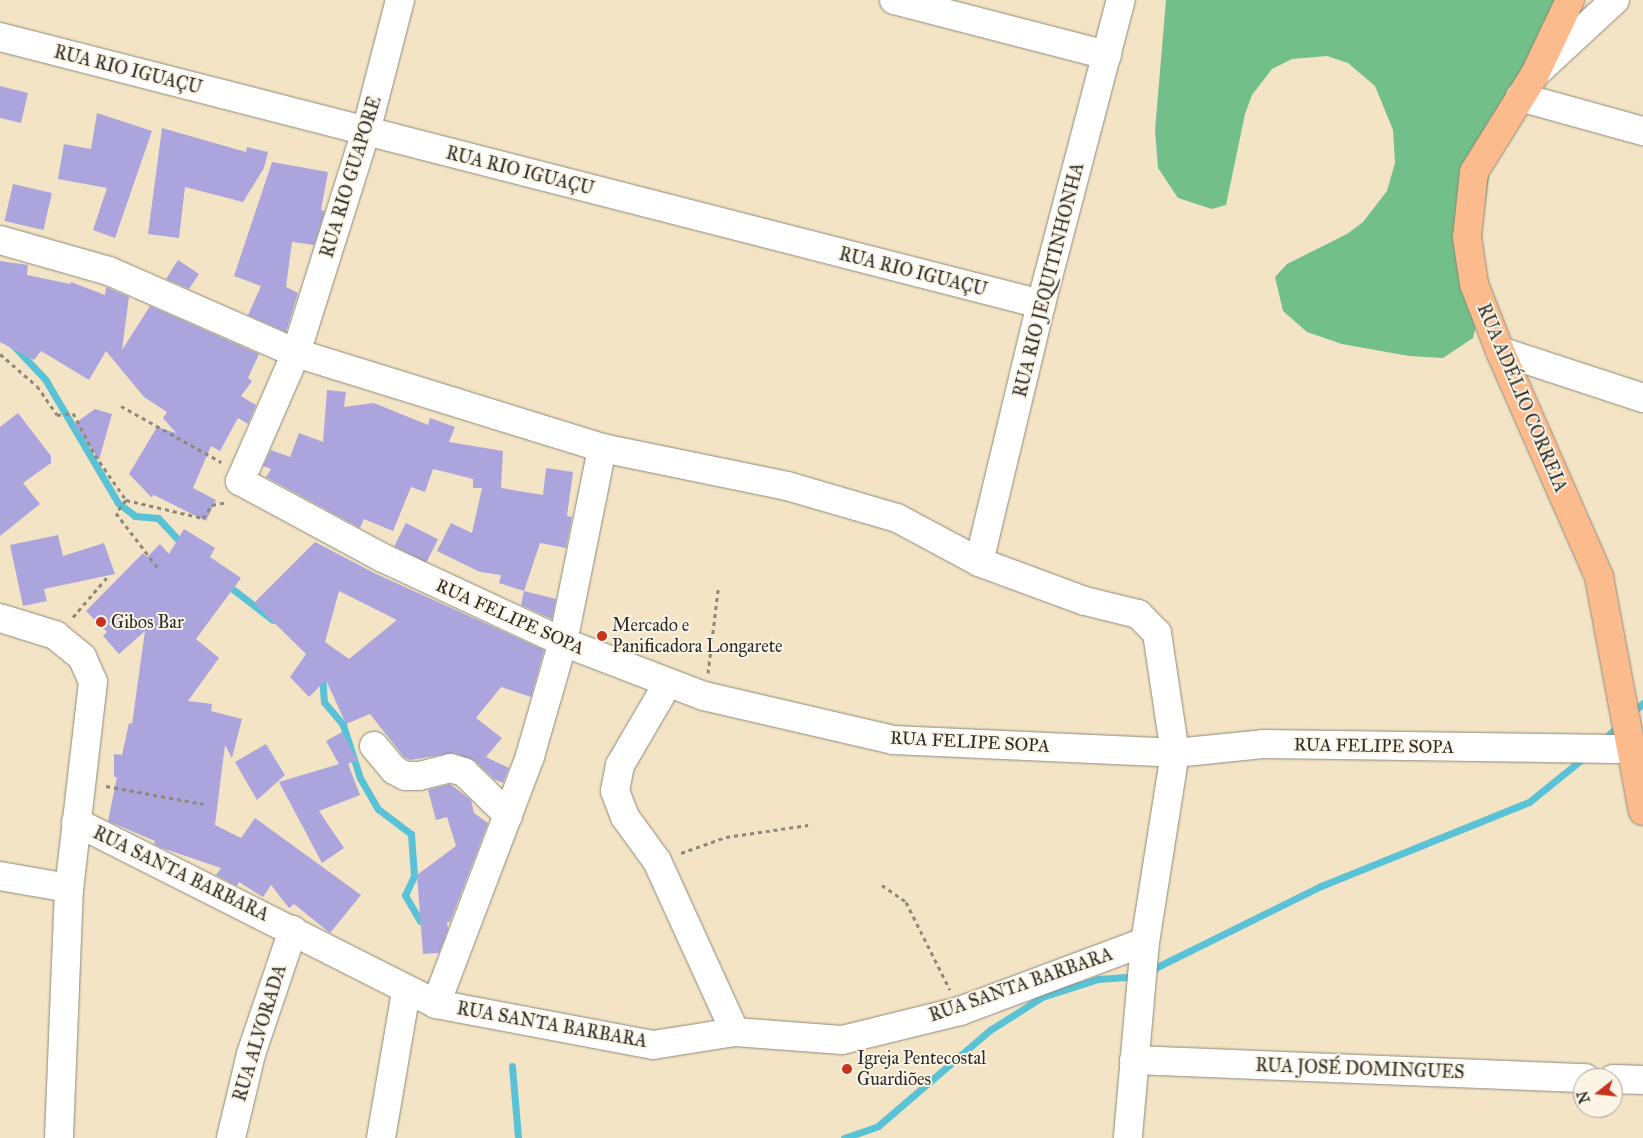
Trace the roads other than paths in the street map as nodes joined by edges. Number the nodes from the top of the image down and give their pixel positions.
1 (400, 0) edge
2 (894, 0) edge
3 (1121, 0) edge
4 (1570, 0) edge
5 (1615, 0) edge
6 (0, 37) edge
7 (1107, 55) junction
8 (1535, 74) junction
9 (1520, 97) junction
10 (366, 131) junction
11 (1643, 131) edge
12 (0, 240) edge
13 (1041, 304) junction
14 (1500, 351) junction
15 (296, 353) junction
16 (1643, 398) edge
17 (602, 448) junction
18 (237, 485) joint
19 (979, 562) junction
20 (0, 618) edge
21 (563, 642) junction
22 (668, 683) junction
23 (374, 746) dead end
24 (1632, 749) junction
25 (1175, 753) junction
26 (1643, 811) edge
27 (508, 815) junction
28 (76, 822) junction
29 (0, 876) edge
30 (69, 888) junction
31 (293, 930) junction
32 (1144, 942) junction
33 (406, 992) junction
34 (436, 1004) junction
35 (735, 1032) junction
36 (1134, 1060) junction
37 (1573, 1077) edge
38 (1623, 1079) edge
39 (1643, 1080) edge
40 (59, 1138) edge
41 (232, 1138) edge
42 (381, 1138) edge
43 (1128, 1138) edge

1 - 10 street, RUA RIO GUAPORE
2 - 7 street
3 - 7 street, RUA RIO JEQUITINHONHA
4 - 8 main road, RUA ADÉLIO CORREIA
5 - 8 street
6 - 10 street, RUA RIO IGUAÇU
7 - 13 street, RUA RIO JEQUITINHONHA
8 - 9 main road, RUA ADÉLIO CORREIA
9 - 11 street
9 - 14 main road, RUA ADÉLIO CORREIA
10 - 13 street, RUA RIO IGUAÇU
10 - 15 street, RUA RIO GUAPORE
12 - 15 street
13 - 19 street, RUA RIO JEQUITINHONHA
14 - 16 street
14 - 24 main road, RUA ADÉLIO CORREIA
15 - 17 street
15 - 18 street, RUA RIO GUAPORE
17 - 19 street
17 - 21 street
18 - 21 street, RUA FELIPE SOPA
19 - 25 street
20 - 28 street
21 - 22 street, RUA FELIPE SOPA
21 - 27 street
22 - 25 street, RUA FELIPE SOPA
22 - 35 street
23 - 27 street
24 - 25 street, RUA FELIPE SOPA
24 - 26 main road, RUA ADÉLIO CORREIA
25 - 32 street
27 - 34 street
28 - 30 street
28 - 31 street, RUA SANTA BARBARA
29 - 30 street
30 - 40 street
31 - 33 street, RUA SANTA BARBARA
31 - 41 street, RUA ALVORADA
32 - 35 street, RUA SANTA BARBARA
32 - 36 street
33 - 34 street, RUA SANTA BARBARA
33 - 42 street
34 - 35 street, RUA SANTA BARBARA
36 - 37 street, RUA JOSÉ DOMINGUES
36 - 43 street
38 - 39 street

